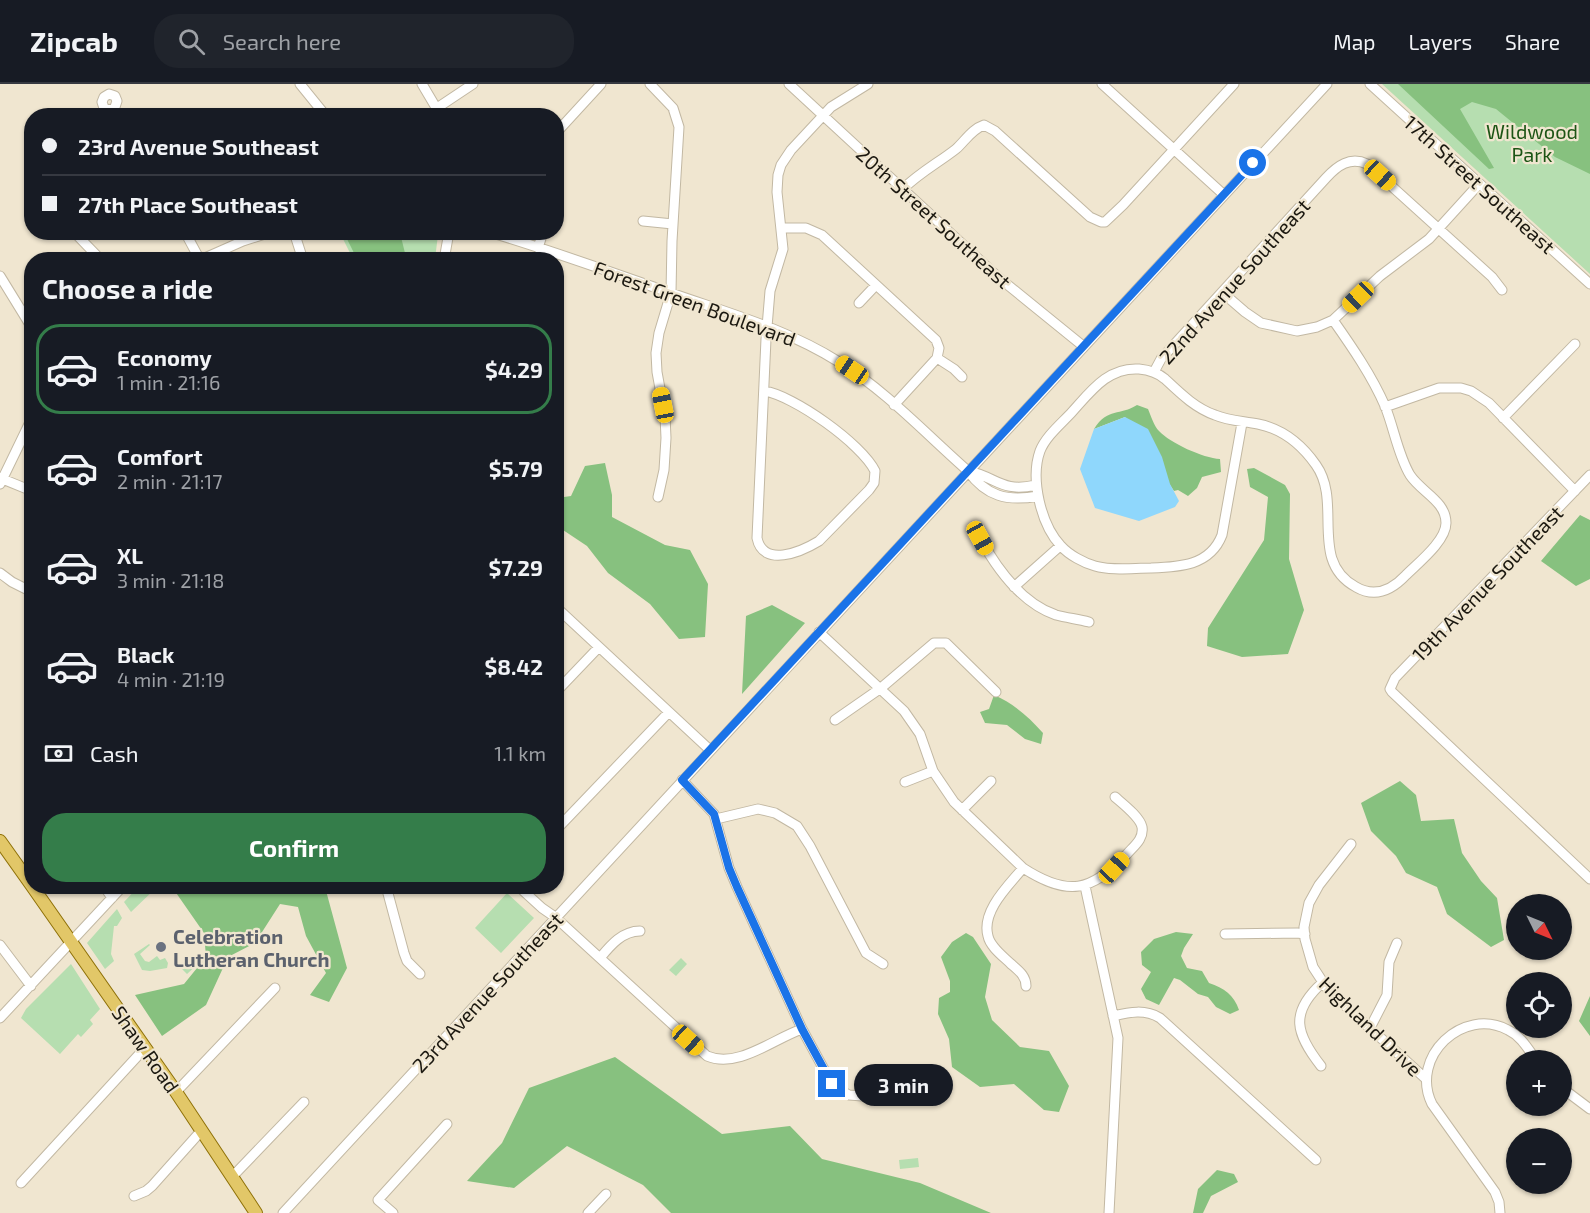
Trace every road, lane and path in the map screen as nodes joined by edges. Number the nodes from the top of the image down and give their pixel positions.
1 (300, 84) edge
2 (422, 84) edge
3 (473, 84) edge
4 (601, 84) edge
5 (650, 84) edge
6 (789, 84) edge
7 (868, 84) edge
8 (1102, 84) edge
9 (1234, 84) edge
10 (1327, 84) edge
11 (1370, 84) edge
12 (320, 108) edge
13 (437, 108) edge
14 (444, 108) edge
15 (823, 115) junction
16 (564, 124) edge
17 (1174, 150) junction
18 (1479, 184) junction
19 (903, 189) junction
20 (1223, 194) junction
21 (643, 221) dead end
22 (674, 224) junction
23 (782, 228) junction
24 (1438, 229) junction
25 (82, 240) edge
26 (246, 240) edge
27 (514, 240) edge
28 (540, 240) edge
29 (538, 248) junction
30 (93, 252) edge
31 (217, 252) edge
32 (550, 252) edge
33 (564, 257) edge
34 (0, 276) edge
35 (1590, 284) edge
36 (876, 285) junction
37 (1502, 290) dead end
38 (671, 293) junction
39 (1223, 293) junction
40 (859, 303) dead end
41 (24, 315) edge
42 (1333, 320) junction
43 (768, 326) junction
44 (1575, 344) dead end
45 (1083, 346) junction
46 (937, 358) junction
47 (1154, 372) junction
48 (962, 377) dead end
49 (764, 391) junction
50 (894, 405) junction
51 (1385, 407) junction
52 (1503, 418) junction
53 (1242, 423) junction
54 (24, 434) edge
55 (968, 471) junction
56 (1590, 475) edge
57 (1, 481) edge
58 (1036, 485) junction
59 (24, 489) edge
60 (1575, 491) junction
61 (1038, 496) junction
62 (658, 497) dead end
63 (980, 538) dead end
64 (1060, 546) junction
65 (0, 573) edge
66 (1014, 587) junction
67 (24, 588) edge
68 (564, 614) edge
69 (1089, 622) dead end
70 (819, 632) junction
71 (599, 647) junction
72 (564, 684) edge
73 (881, 688) junction
74 (996, 692) dead end
75 (669, 712) junction
76 (835, 720) dead end
77 (710, 750) junction
78 (933, 771) junction
79 (682, 780) junction
80 (991, 781) dead end
81 (905, 782) dead end
82 (1115, 796) dead end
83 (962, 810) junction
84 (716, 819) junction
85 (564, 822) edge
86 (0, 841) edge
87 (1351, 844) dead end
88 (1023, 868) junction
89 (24, 875) edge
90 (1590, 879) edge
91 (1084, 886) junction
92 (38, 894) edge
93 (109, 894) edge
94 (116, 894) edge
95 (388, 894) edge
96 (527, 894) edge
97 (112, 898) junction
98 (555, 917) junction
99 (639, 931) dead end
100 (1225, 934) dead end
101 (1305, 934) junction
102 (70, 941) junction
103 (1397, 943) dead end
104 (0, 945) edge
105 (600, 958) junction
106 (883, 964) dead end
107 (420, 974) dead end
108 (1322, 983) junction
109 (30, 986) junction
110 (1026, 986) dead end
111 (275, 988) dead end
112 (1113, 1016) junction
113 (0, 1018) edge
114 (1370, 1028) junction
115 (802, 1029) junction
116 (145, 1048) junction
117 (1528, 1050) edge
118 (1321, 1066) dead end
119 (1426, 1079) junction
120 (938, 1087) dead end
121 (176, 1092) junction
122 (1572, 1096) edge
123 (304, 1102) dead end
124 (1590, 1109) edge
125 (447, 1124) dead end
126 (202, 1130) junction
127 (1316, 1160) dead end
128 (232, 1177) junction
129 (21, 1183) dead end
130 (606, 1194) dead end
131 (134, 1196) dead end
132 (256, 1213) edge
133 (283, 1213) edge
134 (393, 1213) edge
135 (588, 1213) edge
136 (1109, 1213) edge
137 (1500, 1213) edge

1 - 12 street
2 - 13 street
3 - 14 street
4 - 16 street
5 - 22 street
6 - 15 street, 20th Street Southeast
7 - 15 street
8 - 17 street
9 - 17 street
10 - 20 street, 23rd Avenue Southeast
11 - 18 street, 17th Street Southeast
15 - 19 street, 20th Street Southeast
15 - 23 street
17 - 19 street
17 - 20 street
18 - 24 street
18 - 35 street, 17th Street Southeast
19 - 45 street, 20th Street Southeast
20 - 45 street, 23rd Avenue Southeast
21 - 22 street
22 - 38 street
23 - 36 street
23 - 43 street
24 - 37 street
24 - 39 street, 22nd Avenue Southeast
24 - 42 street
25 - 30 street
26 - 31 street
27 - 29 street, Forest Green Boulevard
28 - 29 street
29 - 32 street, Forest Green Boulevard
33 - 38 street, Forest Green Boulevard
34 - 41 street
36 - 40 street
36 - 46 street
38 - 43 street, Forest Green Boulevard
38 - 62 street
39 - 42 street
39 - 47 street, 22nd Avenue Southeast
42 - 51 street
43 - 49 street
43 - 50 street, Forest Green Boulevard
44 - 52 street
45 - 55 street, 23rd Avenue Southeast
46 - 48 street
46 - 50 street
47 - 53 street
47 - 58 street, 22nd Avenue Southeast
49 - 49 street
50 - 55 street, Forest Green Boulevard
51 - 52 street
51 - 53 street
52 - 60 street
53 - 64 street
54 - 57 street
55 - 58 street
55 - 61 street, Forest Green Boulevard
55 - 70 street, 23rd Avenue Southeast
56 - 60 street, 19th Avenue Southeast
57 - 59 street
58 - 61 street, 22nd Avenue Southeast
60 - 90 street, 19th Avenue Southeast
61 - 64 street, 22nd Avenue Southeast
63 - 66 street
64 - 66 street
65 - 67 street
66 - 69 street
68 - 71 street
70 - 73 street
70 - 77 street, 23rd Avenue Southeast
71 - 72 street
71 - 75 street
73 - 74 street
73 - 76 street
73 - 78 street
75 - 77 street
75 - 85 street
77 - 79 street, 23rd Avenue Southeast
78 - 81 street
78 - 83 street
79 - 84 street
79 - 98 street, 23rd Avenue Southeast
80 - 83 street
82 - 91 street
83 - 88 street
84 - 106 street
84 - 115 street
86 - 89 main road, Shaw Road
87 - 101 street, Highland Drive
88 - 91 street
88 - 110 street
91 - 112 street
92 - 102 main road, Shaw Road
93 - 97 street
94 - 97 street
95 - 107 street
96 - 98 street
97 - 102 street
98 - 105 street
98 - 133 street, 23rd Avenue Southeast
99 - 105 street
100 - 101 street
101 - 108 street, Highland Drive
102 - 109 street
102 - 116 main road, Shaw Road
103 - 114 street
104 - 109 street
105 - 115 street
108 - 114 street, Highland Drive
108 - 118 street
109 - 113 street
111 - 121 street
112 - 127 street
112 - 136 street
114 - 119 street, Highland Drive
115 - 120 street
116 - 121 main road, Shaw Road
116 - 129 street
117 - 119 street
119 - 137 street
121 - 126 main road, Shaw Road
122 - 124 street
123 - 128 street
125 - 134 street
126 - 128 main road, Shaw Road
126 - 131 street
128 - 132 main road, Shaw Road
130 - 135 street

